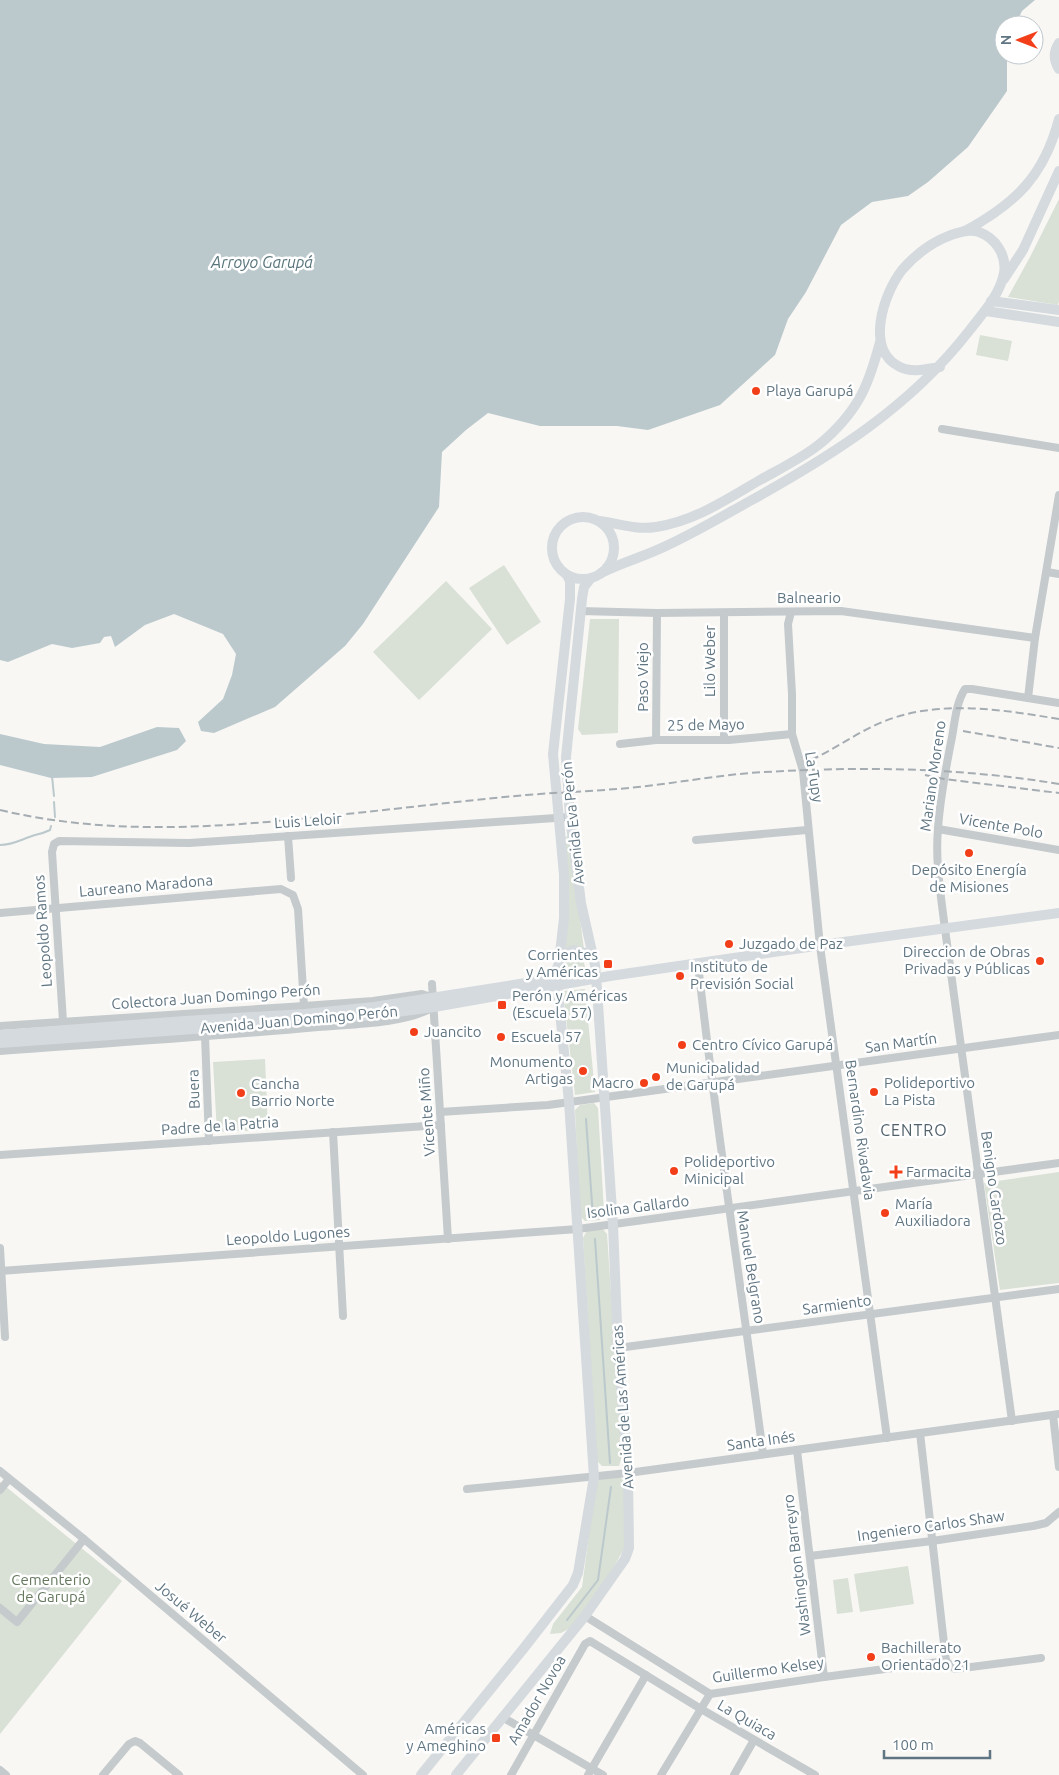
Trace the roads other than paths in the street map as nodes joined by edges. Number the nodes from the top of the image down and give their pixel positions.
1 (1059, 43) edge
2 (1059, 70) edge
3 (1059, 119) edge
4 (1059, 171) edge
5 (964, 231) junction
6 (1002, 282) junction
7 (991, 301) junction
8 (1059, 310) edge
9 (986, 311) junction
10 (1059, 322) edge
11 (880, 342) junction
12 (940, 367) junction
13 (942, 429) dead end
14 (1059, 448) edge
15 (1059, 495) edge
16 (600, 521) junction
17 (1047, 572) junction
18 (1059, 574) edge
19 (567, 575) junction
20 (596, 576) junction
21 (580, 611) junction
22 (791, 612) junction
23 (657, 613) junction
24 (724, 613) junction
25 (1035, 638) junction
26 (1028, 698) junction
27 (1059, 703) edge
28 (792, 734) junction
29 (656, 740) junction
30 (724, 740) junction
31 (620, 744) dead end
32 (570, 817) junction
33 (560, 819) junction
34 (938, 829) junction
35 (807, 830) junction
36 (288, 836) junction
37 (696, 840) dead end
38 (58, 841) joint
39 (1059, 850) edge
40 (291, 878) dead end
41 (56, 907) junction
42 (0, 913) edge
43 (1059, 913) edge
44 (945, 929) junction
45 (820, 946) junction
46 (594, 961) junction
47 (558, 963) junction
48 (698, 964) junction
49 (596, 980) junction
50 (557, 982) junction
51 (432, 984) dead end
52 (433, 1003) junction
53 (304, 1006) junction
54 (63, 1021) junction
55 (0, 1026) edge
56 (0, 1035) edge
57 (1059, 1035) edge
58 (205, 1036) junction
59 (0, 1043) edge
60 (962, 1049) junction
61 (0, 1052) edge
62 (837, 1066) junction
63 (713, 1083) junction
64 (604, 1098) junction
65 (569, 1102) junction
66 (440, 1112) junction
67 (441, 1125) junction
68 (333, 1132) junction
69 (209, 1141) junction
70 (0, 1155) edge
71 (1059, 1163) edge
72 (978, 1174) junction
73 (854, 1192) junction
74 (728, 1209) junction
75 (613, 1225) junction
76 (578, 1229) junction
77 (448, 1239) junction
78 (338, 1247) junction
79 (0, 1248) edge
80 (1, 1271) edge
81 (1059, 1289) edge
82 (995, 1297) junction
83 (870, 1314) junction
84 (343, 1316) dead end
85 (747, 1330) junction
86 (5, 1337) dead end
87 (618, 1348) junction
88 (1056, 1414) edge
89 (1012, 1421) junction
90 (920, 1433) junction
91 (887, 1438) junction
92 (798, 1450) junction
93 (763, 1454) junction
94 (1059, 1467) edge
95 (0, 1471) edge
96 (628, 1473) junction
97 (594, 1477) junction
98 (9, 1478) junction
99 (467, 1489) dead end
100 (0, 1490) edge
101 (1057, 1515) edge
102 (84, 1539) junction
103 (932, 1541) junction
104 (810, 1556) junction
105 (0, 1608) edge
106 (585, 1616) junction
107 (590, 1641) joint
108 (1041, 1658) dead end
109 (946, 1662) junction
110 (646, 1676) junction
111 (824, 1676) junction
112 (710, 1694) junction
113 (700, 1709) junction
114 (502, 1717) junction
115 (533, 1736) junction
116 (754, 1740) junction
117 (0, 1770) edge
118 (589, 1772) edge
119 (6, 1775) edge
120 (103, 1775) edge
121 (179, 1775) edge
122 (362, 1775) edge
123 (421, 1775) edge
124 (456, 1775) edge
125 (511, 1775) edge
126 (603, 1775) edge
127 (661, 1775) edge
128 (734, 1775) edge
129 (815, 1775) edge

1 - 2 main road
3 - 5 main road
4 - 6 main road
5 - 6 main road
5 - 11 main road
6 - 7 main road
7 - 8 main road
7 - 9 main road
9 - 10 main road
9 - 12 main road
11 - 12 main road
11 - 16 main road
12 - 20 main road
13 - 14 street
15 - 17 street
16 - 19 main road
16 - 20 main road
17 - 18 street
17 - 25 street
19 - 20 main road
19 - 33 main road, Avenida Eva Perón
20 - 21 main road, Avenida Eva Perón
21 - 23 street, Balneario
21 - 32 main road, Avenida Eva Perón
22 - 24 street, Balneario
22 - 25 street, Balneario
22 - 28 street, La Tupy
23 - 24 street, Balneario
23 - 29 street, Paso Viejo
24 - 30 street, Lilo Weber
25 - 26 street
26 - 27 street
26 - 34 street, Mariano Moreno
28 - 30 street, 25 de Mayo
28 - 35 street, La Tupy
29 - 30 street, 25 de Mayo
29 - 31 street, 25 de Mayo
32 - 33 street, Luis Leloir
32 - 46 main road, Avenida Eva Perón
33 - 36 street, Luis Leloir
33 - 47 main road, Avenida Eva Perón
34 - 39 street, Vicente Polo
34 - 44 street, Mariano Moreno
35 - 37 street
35 - 45 street, La Tupy
36 - 38 street, Luis Leloir
36 - 40 street
38 - 41 street, Leopoldo Ramos
41 - 42 street, Laureano Maradona
41 - 53 street, Laureano Maradona
41 - 54 street, Leopoldo Ramos
43 - 44 main road, Avenida Juan Domingo Perón
44 - 45 main road, Avenida Juan Domingo Perón
44 - 60 street, Benigno Cardozo
45 - 48 main road, Avenida Juan Domingo Perón
45 - 62 street, Bernardino Rivadavia
46 - 47 main road
46 - 49 main road, Avenida Eva Perón
47 - 50 main road, Avenida Eva Perón
48 - 49 main road, Avenida Juan Domingo Perón
48 - 63 street, Manuel Belgrano
49 - 50 main road, Avenida Juan Domingo Perón
49 - 64 main road, Avenida de Las Américas
50 - 52 main road, Avenida Juan Domingo Perón
50 - 65 main road
51 - 52 street, Vicente Miño
52 - 53 street, Colectora Juan Domingo Perón
52 - 56 main road, Avenida Juan Domingo Perón
52 - 58 street
52 - 59 main road, Avenida Juan Domingo Perón
52 - 66 street, Vicente Miño
53 - 54 street, Colectora Juan Domingo Perón
54 - 55 street, Colectora Juan Domingo Perón
57 - 60 street, San Martín
58 - 61 street
58 - 69 street, Buera
60 - 62 street, San Martín
60 - 72 street, Benigno Cardozo
62 - 63 street, San Martín
62 - 73 street, Bernardino Rivadavia
63 - 64 street, San Martín
63 - 74 street, Manuel Belgrano
64 - 65 street, San Martín
64 - 75 main road, Avenida de Las Américas
65 - 66 street
65 - 76 main road
66 - 67 street, Vicente Miño
67 - 68 street, Padre de la Patria
67 - 77 street, Vicente Miño
68 - 69 street, Padre de la Patria
68 - 78 street
69 - 70 street, Padre de la Patria
71 - 72 street, Isolina Gallardo
72 - 73 street, Isolina Gallardo
72 - 82 street, Benigno Cardozo
73 - 74 street, Isolina Gallardo
73 - 83 street, Bernardino Rivadavia
74 - 75 street, Isolina Gallardo
74 - 85 street, Manuel Belgrano
75 - 76 street, Isolina Gallardo
75 - 87 main road, Avenida de Las Américas
76 - 77 street, Leopoldo Lugones
76 - 97 main road
77 - 78 street, Leopoldo Lugones
78 - 80 street, Leopoldo Lugones
78 - 84 street
79 - 80 street
80 - 86 street
81 - 82 street, Sarmiento
82 - 83 street, Sarmiento
82 - 89 street, Benigno Cardozo
83 - 85 street, Sarmiento
83 - 91 street, Bernardino Rivadavia
85 - 87 street, Sarmiento
85 - 93 street, Manuel Belgrano
87 - 96 main road, Avenida de Las Américas
88 - 89 street, Santa Inés
88 - 94 street
89 - 90 street, Santa Inés
90 - 91 street, Santa Inés
90 - 103 street
91 - 92 street, Santa Inés
92 - 93 street, Santa Inés
92 - 104 street, Washington Barreyro
93 - 96 street, Santa Inés
95 - 98 street, Josué Weber
96 - 97 street, Santa Inés
96 - 106 main road, Avenida de Las Américas
97 - 99 street, Santa Inés
97 - 123 main road
98 - 100 street
98 - 102 street, Josué Weber
101 - 103 street, Ingeniero Carlos Shaw
102 - 105 street
102 - 122 street, Josué Weber
103 - 104 street, Ingeniero Carlos Shaw
103 - 109 street
104 - 111 street, Washington Barreyro
106 - 112 street, Guillermo Kelsey
106 - 114 main road, Avenida de Las Américas
107 - 110 street, La Quiaca
107 - 115 street, Amador Novoa
108 - 109 street, Guillermo Kelsey
109 - 111 street, Guillermo Kelsey
110 - 113 street, La Quiaca
110 - 118 street
111 - 112 street, Guillermo Kelsey
112 - 113 street
113 - 116 street, La Quiaca
113 - 127 street
114 - 115 street
114 - 124 main road, Avenida de Las Américas
115 - 118 street
115 - 125 street, Amador Novoa
116 - 128 street
116 - 129 street, La Quiaca
117 - 119 street
118 - 126 street
120 - 121 street

